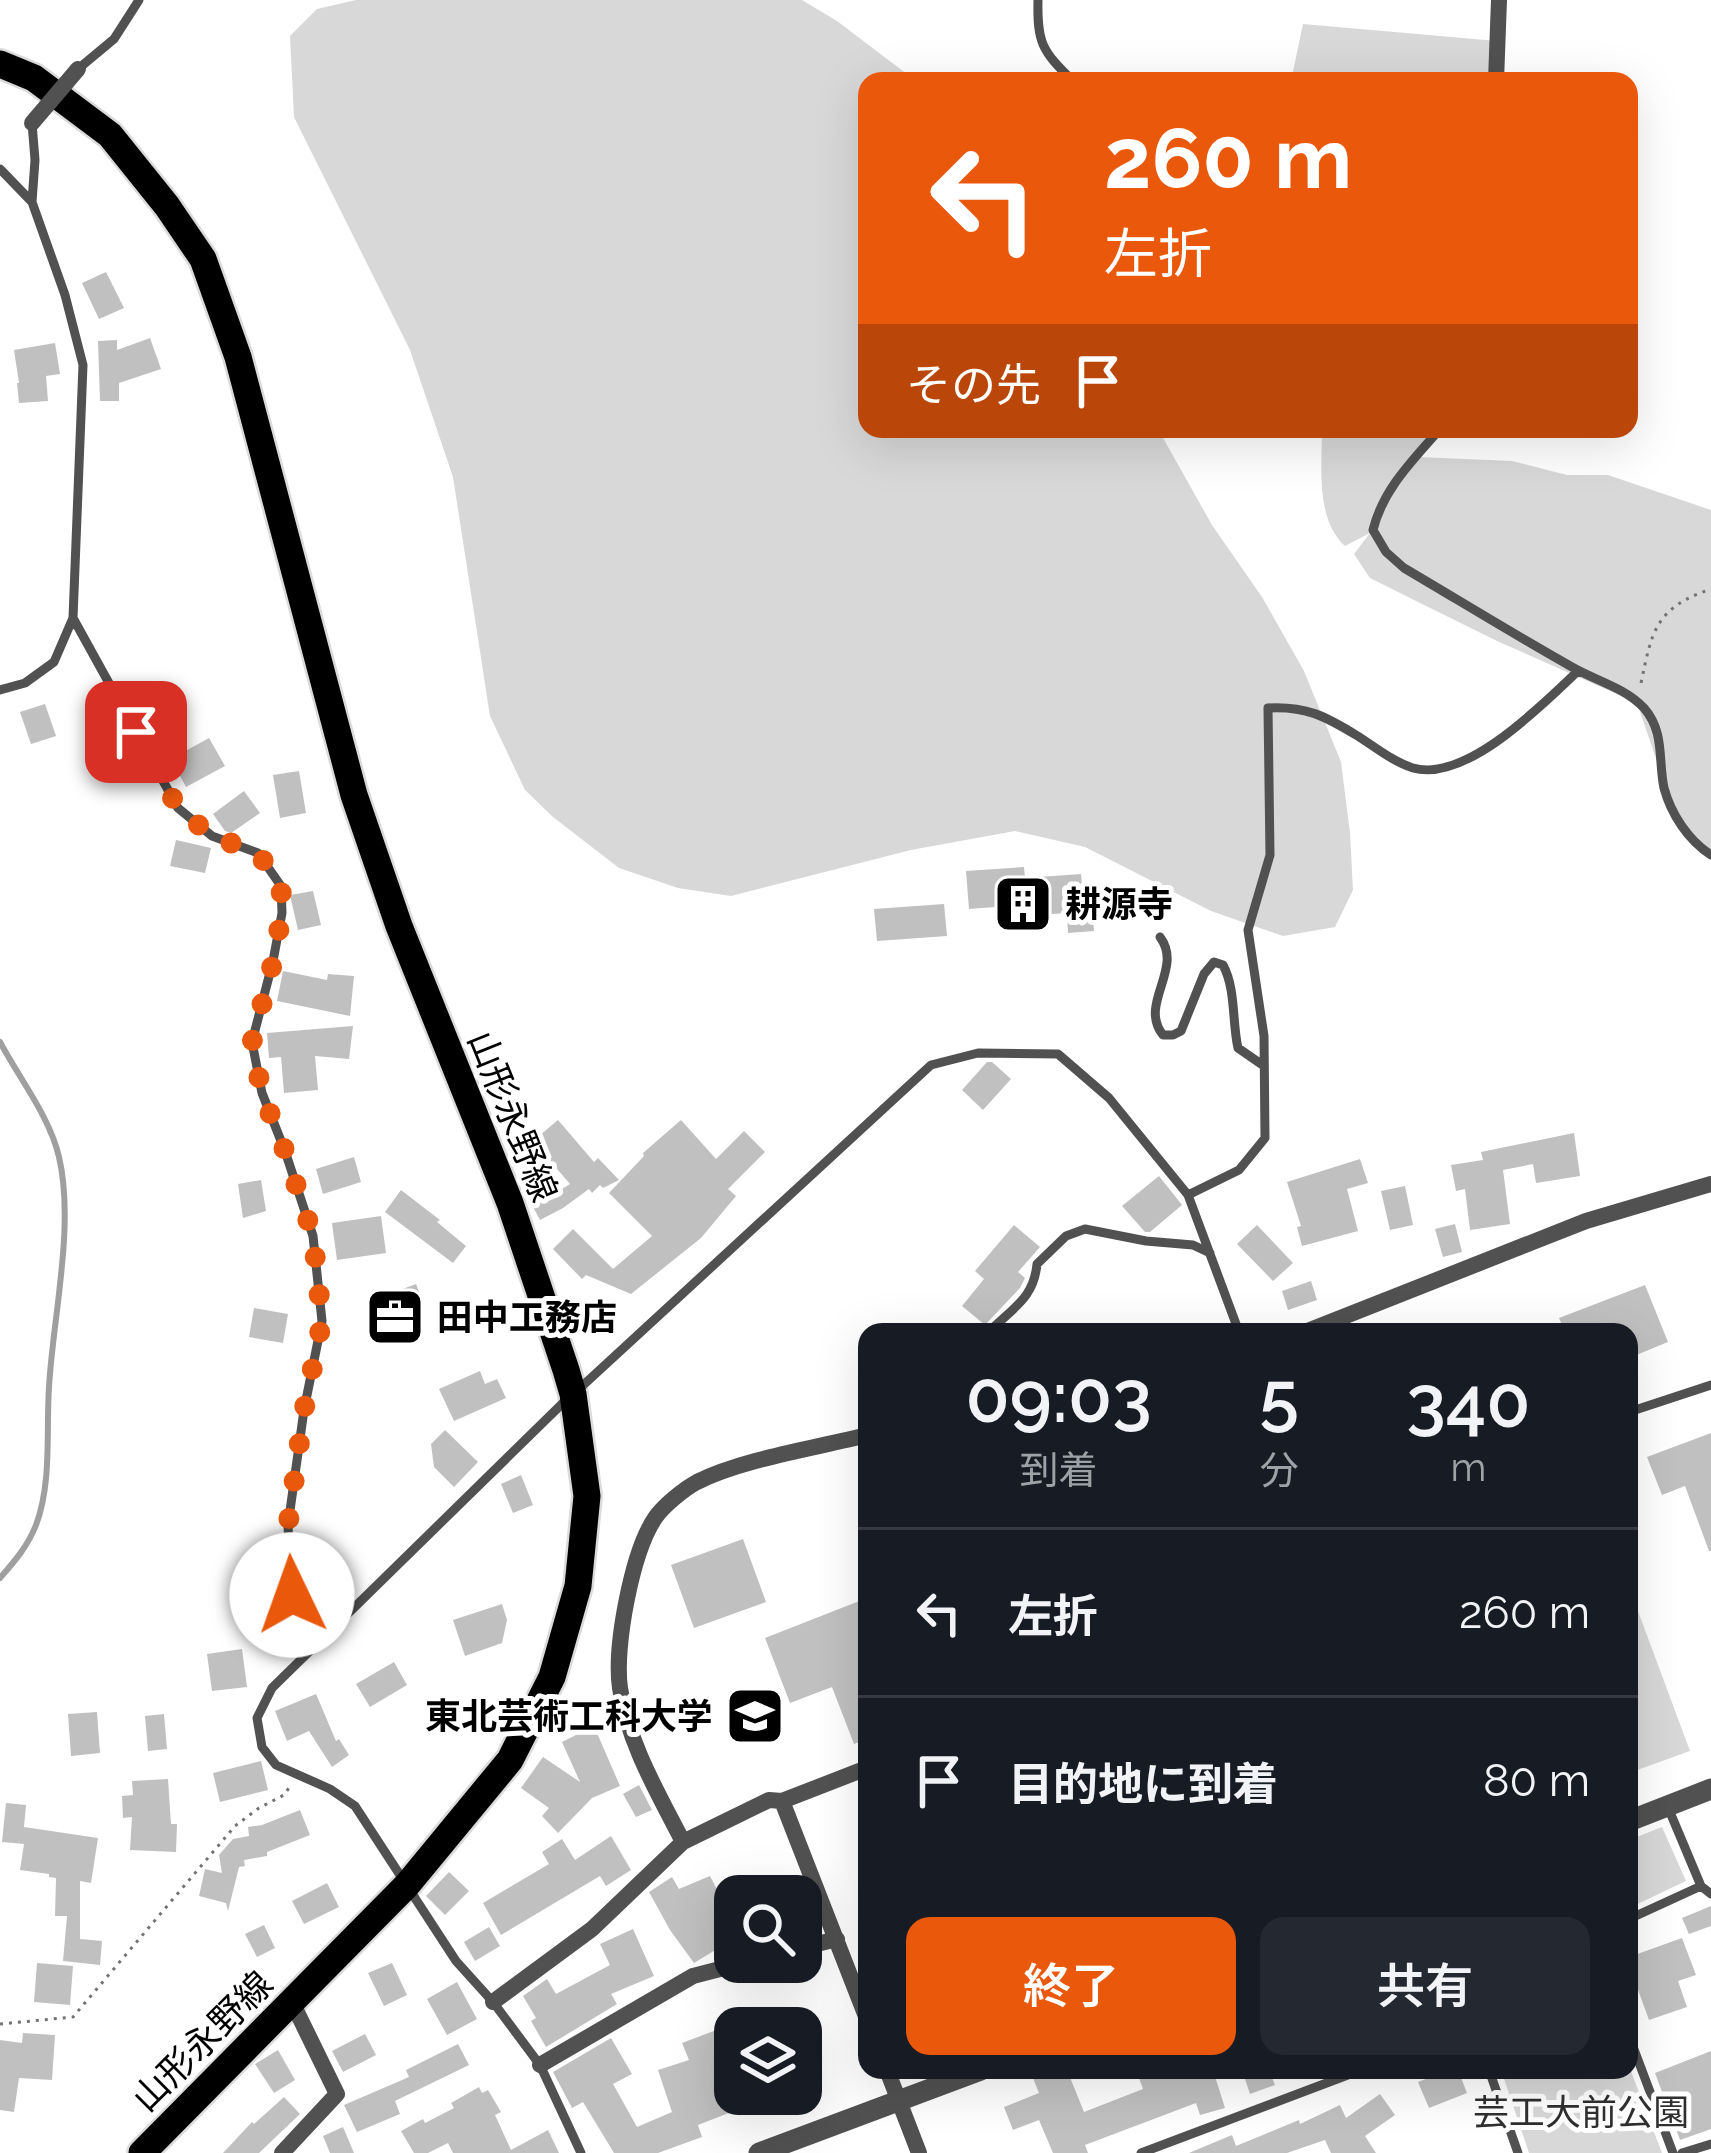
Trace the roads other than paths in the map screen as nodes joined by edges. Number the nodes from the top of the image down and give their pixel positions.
1 (139, 0) edge
2 (1038, 0) edge
3 (1499, 0) edge
4 (0, 64) edge
5 (78, 69) joint
6 (1064, 72) edge
7 (1496, 72) edge
8 (32, 123) joint
9 (0, 169) edge
10 (32, 202) junction
11 (1432, 438) edge
12 (74, 618) junction
13 (1578, 670) junction
14 (0, 689) edge
15 (1711, 855) edge
16 (1160, 938) dead end
17 (1264, 1066) junction
18 (1711, 1184) edge
19 (1188, 1195) junction
20 (1210, 1253) junction
21 (998, 1323) edge
22 (1237, 1323) edge
23 (1328, 1323) edge
24 (1711, 1385) edge
25 (573, 1394) junction
26 (1638, 1409) edge
27 (858, 1437) edge
28 (306, 1654) junction
29 (858, 1771) edge
30 (1711, 1789) edge
31 (782, 1801) junction
32 (1667, 1805) junction
33 (1638, 1817) edge
34 (683, 1842) junction
35 (407, 1885) junction
36 (1706, 1890) edge
37 (1638, 1916) edge
38 (837, 1939) junction
39 (822, 1943) edge
40 (714, 1971) edge
41 (858, 1995) edge
42 (292, 2002) junction
43 (493, 2002) junction
44 (1638, 2060) edge
45 (540, 2065) junction
46 (889, 2079) edge
47 (958, 2079) edge
48 (1337, 2079) edge
49 (1492, 2079) edge
50 (898, 2102) junction
51 (1711, 2144) edge
52 (142, 2153) edge
53 (282, 2153) edge
54 (581, 2153) edge
55 (759, 2153) edge
56 (919, 2153) edge
57 (1141, 2153) edge
58 (1518, 2153) edge
59 (1673, 2153) edge
60 (1682, 2153) edge

1 - 5 lane
2 - 6 lane
3 - 7 street
4 - 25 main road, 山形永野線
5 - 8 street, bridge
8 - 10 lane
9 - 10 lane
10 - 12 lane
11 - 13 lane
12 - 14 lane
12 - 28 lane
13 - 15 lane
13 - 17 lane
16 - 17 lane
17 - 19 lane
18 - 23 street
19 - 20 lane
19 - 25 lane
20 - 21 lane
20 - 22 lane
24 - 26 lane
25 - 28 lane
25 - 35 main road, 山形永野線
27 - 34 street
28 - 35 lane
29 - 31 street
30 - 32 street
31 - 34 street
31 - 38 street
32 - 33 street
32 - 36 lane
34 - 43 street
35 - 42 main road, 山形永野線
35 - 43 lane
36 - 37 lane
38 - 39 street
38 - 41 street
40 - 45 street
42 - 52 main road, 山形永野線
42 - 53 street
43 - 45 lane
44 - 59 lane
45 - 54 lane
46 - 50 street
47 - 50 street
48 - 57 lane
49 - 58 lane
50 - 55 street
50 - 56 street
51 - 60 lane

